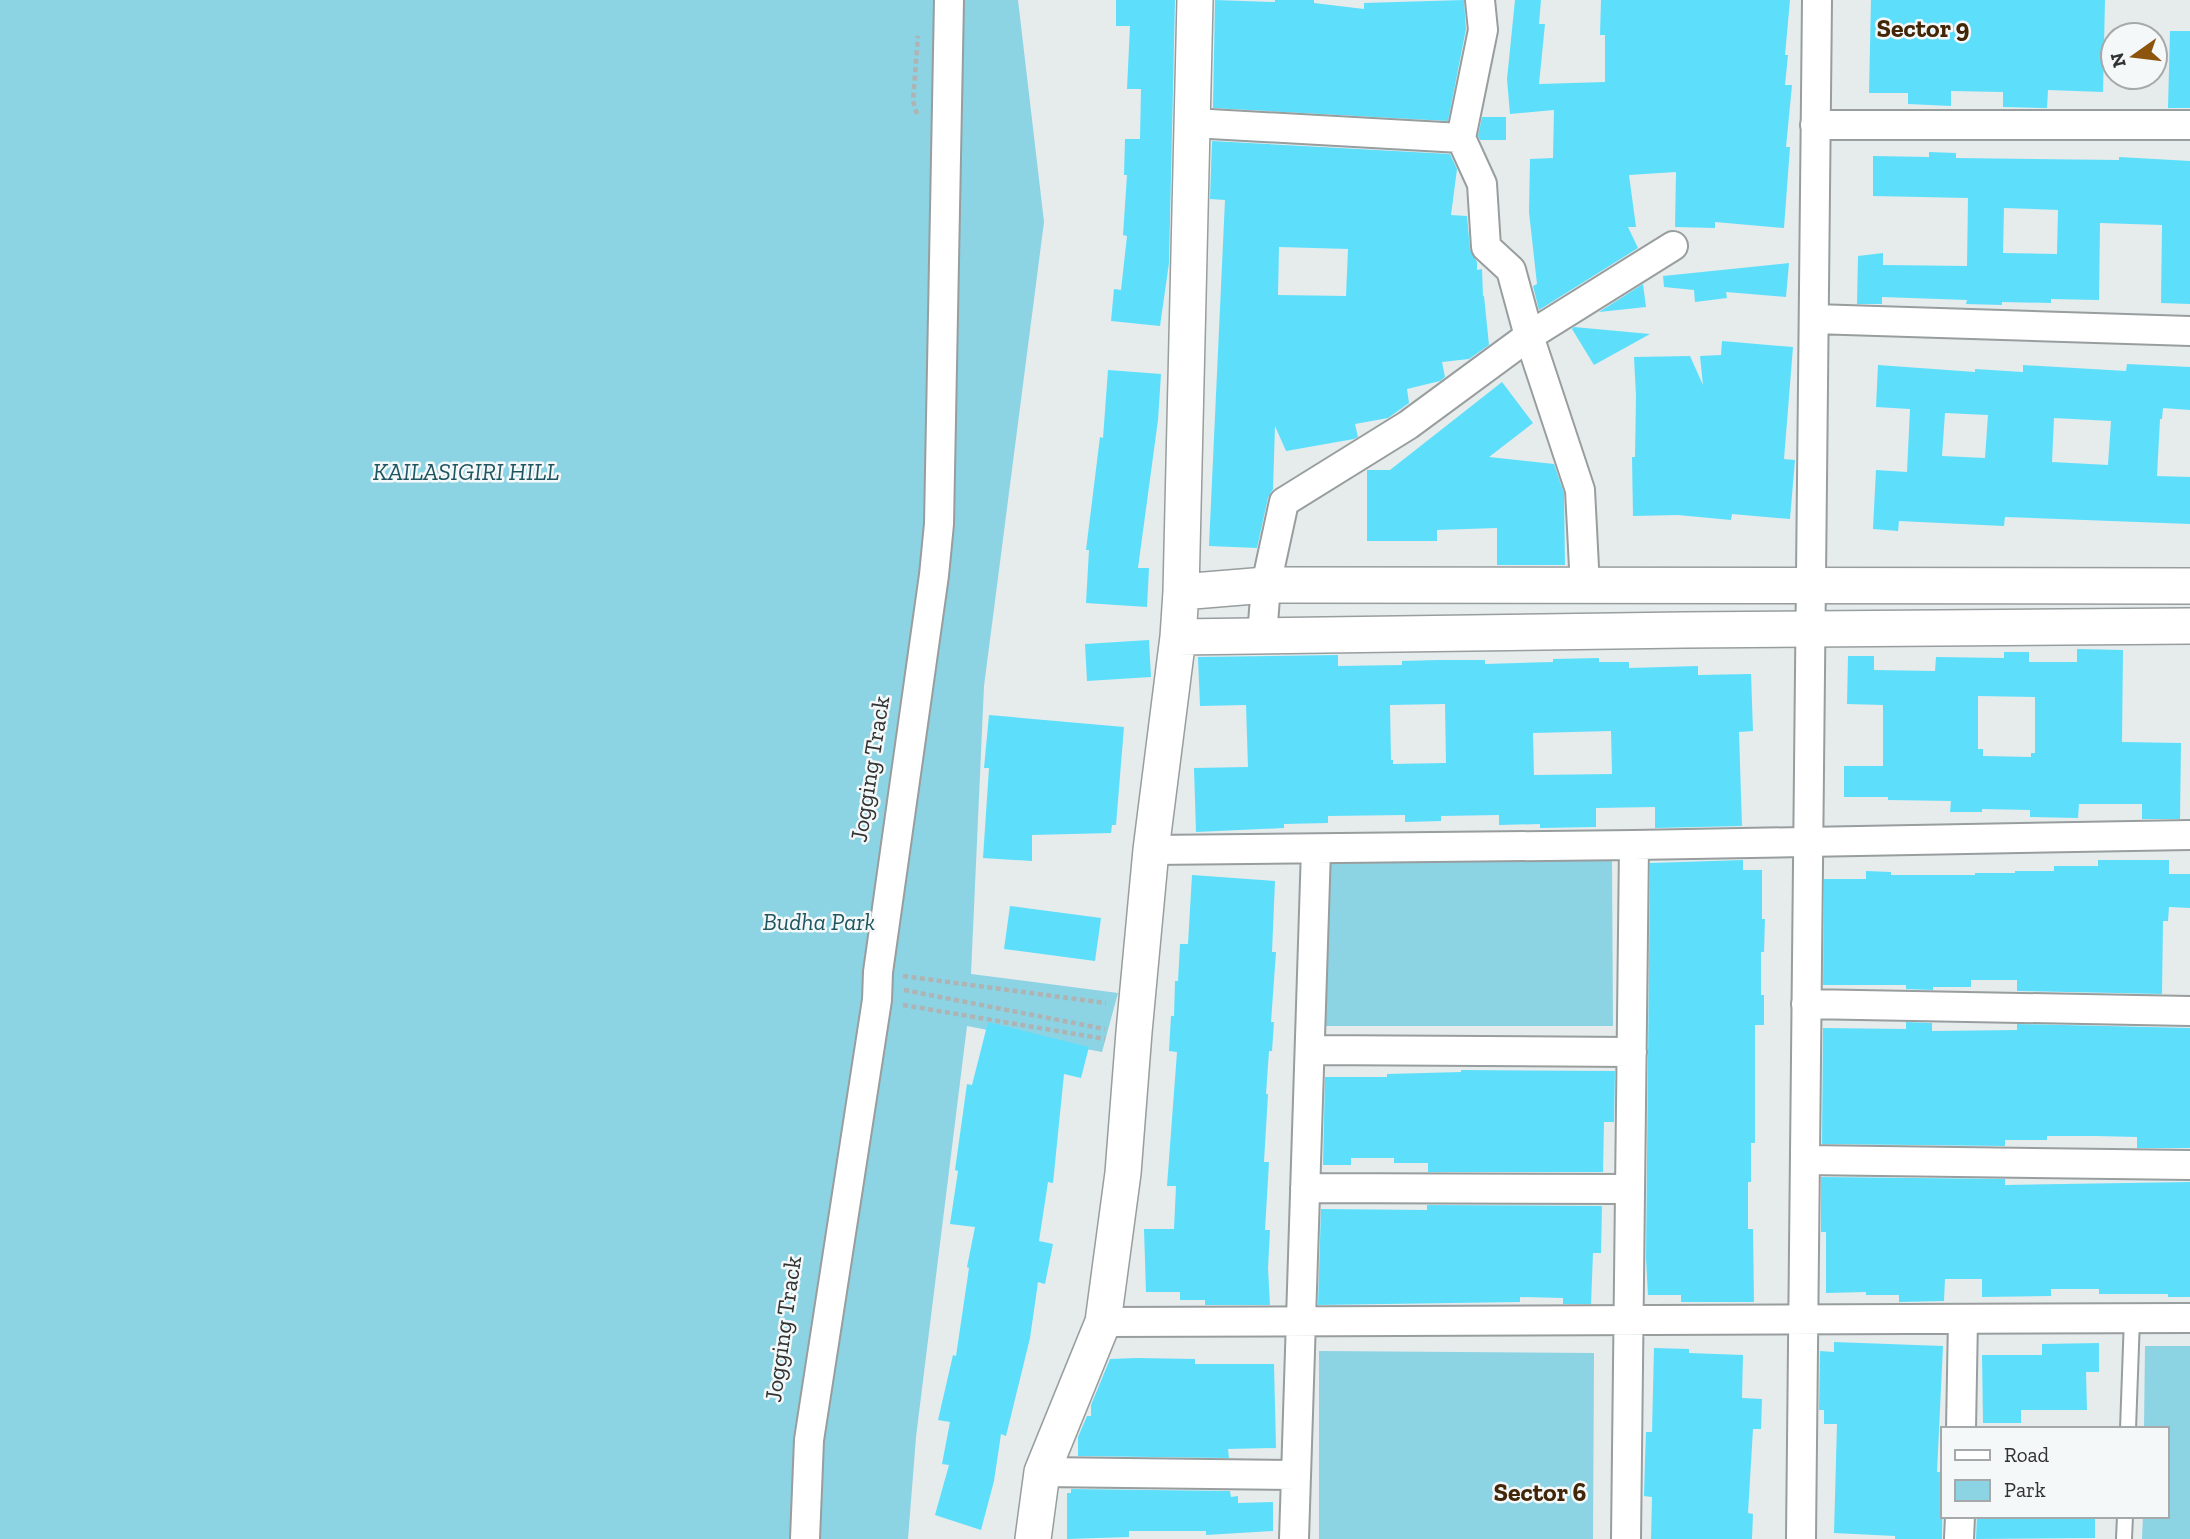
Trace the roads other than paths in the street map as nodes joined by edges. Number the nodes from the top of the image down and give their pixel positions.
1 (948, 0) edge
2 (1195, 0) edge
3 (1480, 0) edge
4 (1817, 0) edge
5 (1192, 123) junction
6 (1815, 125) junction
7 (2190, 125) edge
8 (1461, 138) junction
9 (1673, 246) dead end
10 (1814, 318) junction
11 (2190, 331) edge
12 (1529, 336) junction
13 (1266, 586) junction
14 (2190, 586) edge
15 (1585, 587) junction
16 (1811, 587) junction
17 (1181, 592) junction
18 (2190, 626) edge
19 (1809, 629) junction
20 (1262, 636) junction
21 (1178, 638) junction
22 (2190, 835) edge
23 (1808, 841) junction
24 (1634, 845) junction
25 (1151, 849) junction
26 (1316, 849) junction
27 (1806, 1004) junction
28 (2190, 1011) edge
29 (1310, 1050) junction
30 (1632, 1052) junction
31 (1805, 1160) junction
32 (2190, 1166) edge
33 (1305, 1188) junction
34 (1630, 1189) junction
35 (2132, 1318) junction
36 (2190, 1318) edge
37 (1803, 1319) junction
38 (1963, 1319) junction
39 (1629, 1320) junction
40 (1103, 1322) junction
41 (1301, 1322) junction
42 (1961, 1427) edge
43 (2128, 1427) edge
44 (1042, 1472) junction
45 (1296, 1475) junction
46 (1960, 1518) edge
47 (2125, 1518) edge
48 (805, 1539) edge
49 (1033, 1539) edge
50 (1294, 1539) edge
51 (1626, 1539) edge
52 (1801, 1539) edge
53 (1959, 1539) edge
54 (2124, 1539) edge

1 - 48 street
2 - 5 street
3 - 8 street
4 - 6 street
5 - 8 street
5 - 17 street
6 - 7 street
6 - 10 street
8 - 12 street
9 - 12 street
10 - 11 street
10 - 16 street
12 - 13 street
12 - 15 street
13 - 15 street
13 - 17 street
13 - 20 street
14 - 16 street
15 - 16 street
16 - 19 street
17 - 21 street
18 - 19 street
19 - 20 street
19 - 23 street
20 - 21 street
21 - 25 street
22 - 23 street
23 - 24 street
23 - 27 street
24 - 26 street
24 - 30 street
25 - 26 street
25 - 40 street
26 - 29 street
27 - 28 street
27 - 31 street
29 - 30 street
29 - 33 street
30 - 34 street
31 - 32 street
31 - 37 street
33 - 34 street
33 - 41 street
34 - 39 street
35 - 36 street
35 - 38 street
35 - 43 lane
37 - 38 street
37 - 39 street
37 - 52 street
38 - 42 street
39 - 41 street
39 - 51 street
40 - 41 street
40 - 44 street
41 - 45 street
44 - 45 street
44 - 49 street
45 - 50 street
46 - 53 street
47 - 54 lane

